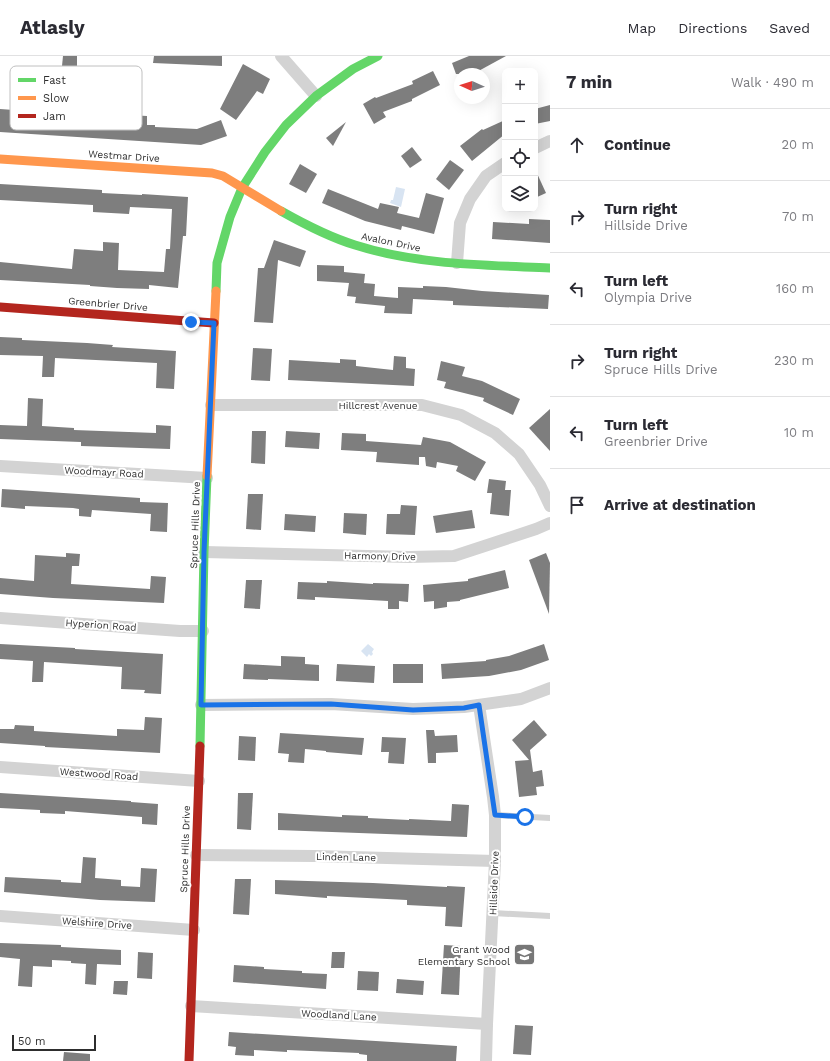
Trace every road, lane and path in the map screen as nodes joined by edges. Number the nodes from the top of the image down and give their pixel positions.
1 (281, 56) edge
2 (378, 56) edge
3 (316, 96) junction
4 (550, 141) edge
5 (538, 147) edge
6 (0, 159) edge
7 (502, 165) edge
8 (242, 188) junction
9 (456, 263) junction
10 (550, 268) edge
11 (0, 307) edge
12 (214, 323) junction
13 (211, 405) junction
14 (0, 466) edge
15 (208, 478) junction
16 (550, 506) edge
17 (550, 523) edge
18 (204, 552) junction
19 (0, 618) edge
20 (203, 630) junction
21 (550, 688) edge
22 (201, 705) junction
23 (479, 705) junction
24 (0, 767) edge
25 (199, 781) junction
26 (495, 815) junction
27 (550, 818) edge
28 (196, 855) junction
29 (495, 861) junction
30 (493, 913) junction
31 (0, 916) edge
32 (550, 916) edge
33 (194, 930) junction
34 (191, 1006) junction
35 (487, 1024) junction
36 (189, 1061) edge
37 (486, 1061) edge

1 - 3 street
2 - 3 main road, Spruce Hills Drive
3 - 8 main road, Spruce Hills Drive
4 - 5 street
6 - 8 main road, Westmar Drive
7 - 9 street
8 - 9 main road, Avalon Drive
8 - 12 main road, Spruce Hills Drive
9 - 10 main road, Avalon Drive
11 - 12 main road, Greenbrier Drive
12 - 13 main road, Spruce Hills Drive
13 - 15 main road, Spruce Hills Drive
13 - 16 street, Hillcrest Avenue
14 - 15 street, Woodmayr Road
15 - 18 main road, Spruce Hills Drive
17 - 18 street, Harmony Drive
18 - 20 main road, Spruce Hills Drive
19 - 20 street, Hyperion Road
20 - 22 main road, Spruce Hills Drive
21 - 23 street
22 - 23 street
22 - 25 main road, Spruce Hills Drive
23 - 26 street, Hillside Drive
24 - 25 street, Westwood Road
25 - 28 main road, Spruce Hills Drive
26 - 27 lane
26 - 29 street, Hillside Drive
28 - 29 street, Linden Lane
28 - 33 main road, Spruce Hills Drive
29 - 30 street, Hillside Drive
30 - 32 lane
30 - 35 street, Hillside Drive
31 - 33 street, Welshire Drive
33 - 34 main road, Spruce Hills Drive
34 - 35 street, Woodland Lane
34 - 36 main road, Spruce Hills Drive
35 - 37 street, Hillside Drive

